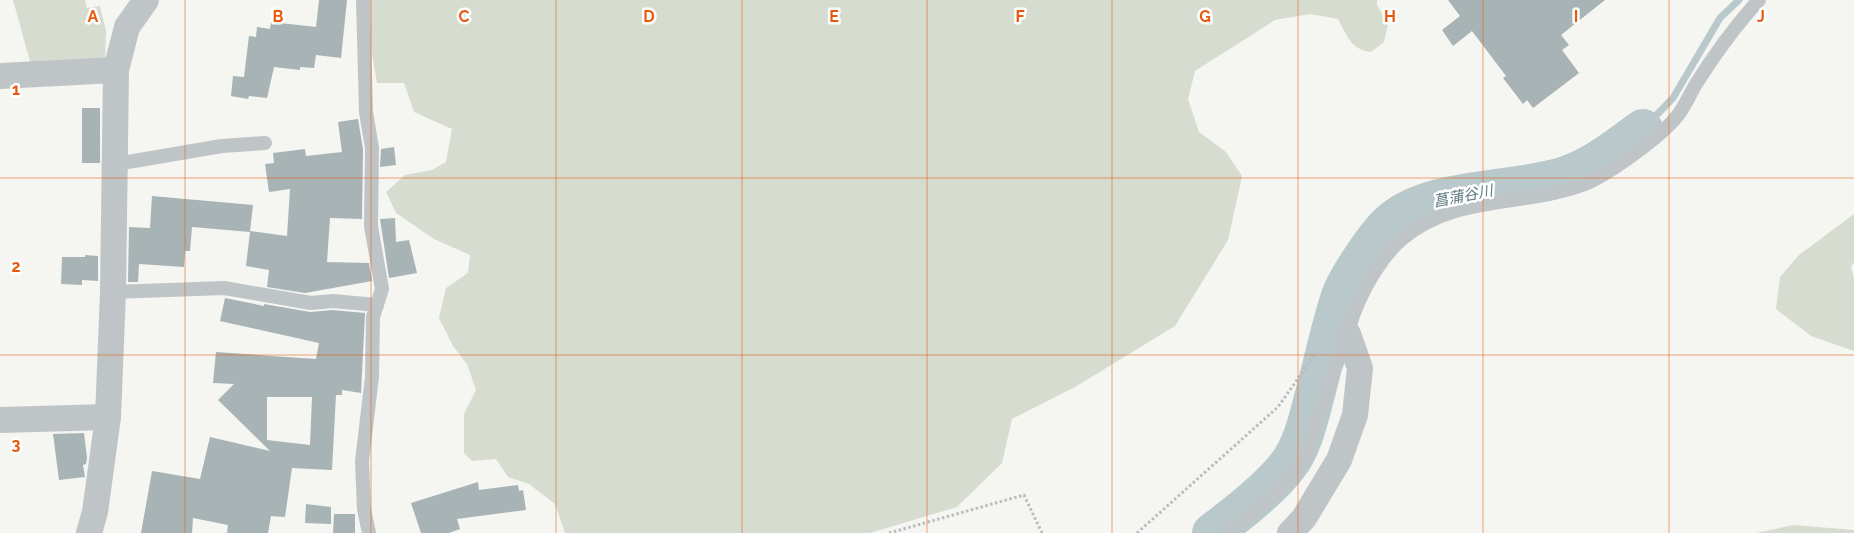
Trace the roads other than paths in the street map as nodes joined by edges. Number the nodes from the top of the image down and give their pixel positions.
1 (146, 0) edge
2 (363, 0) edge
3 (1759, 0) edge
4 (116, 70) junction
5 (0, 76) edge
6 (265, 143) dead end
7 (116, 164) junction
8 (113, 292) junction
9 (377, 305) junction
10 (1348, 334) junction
11 (108, 417) junction
12 (0, 420) edge
13 (89, 533) edge
14 (369, 533) edge
15 (1227, 533) edge
16 (1290, 533) edge

1 - 4 street
2 - 9 lane
3 - 10 lane
4 - 5 street
4 - 7 street
6 - 7 lane
7 - 8 street
8 - 9 lane
8 - 11 street
9 - 14 lane
10 - 15 lane
10 - 16 street
11 - 12 street
11 - 13 street

